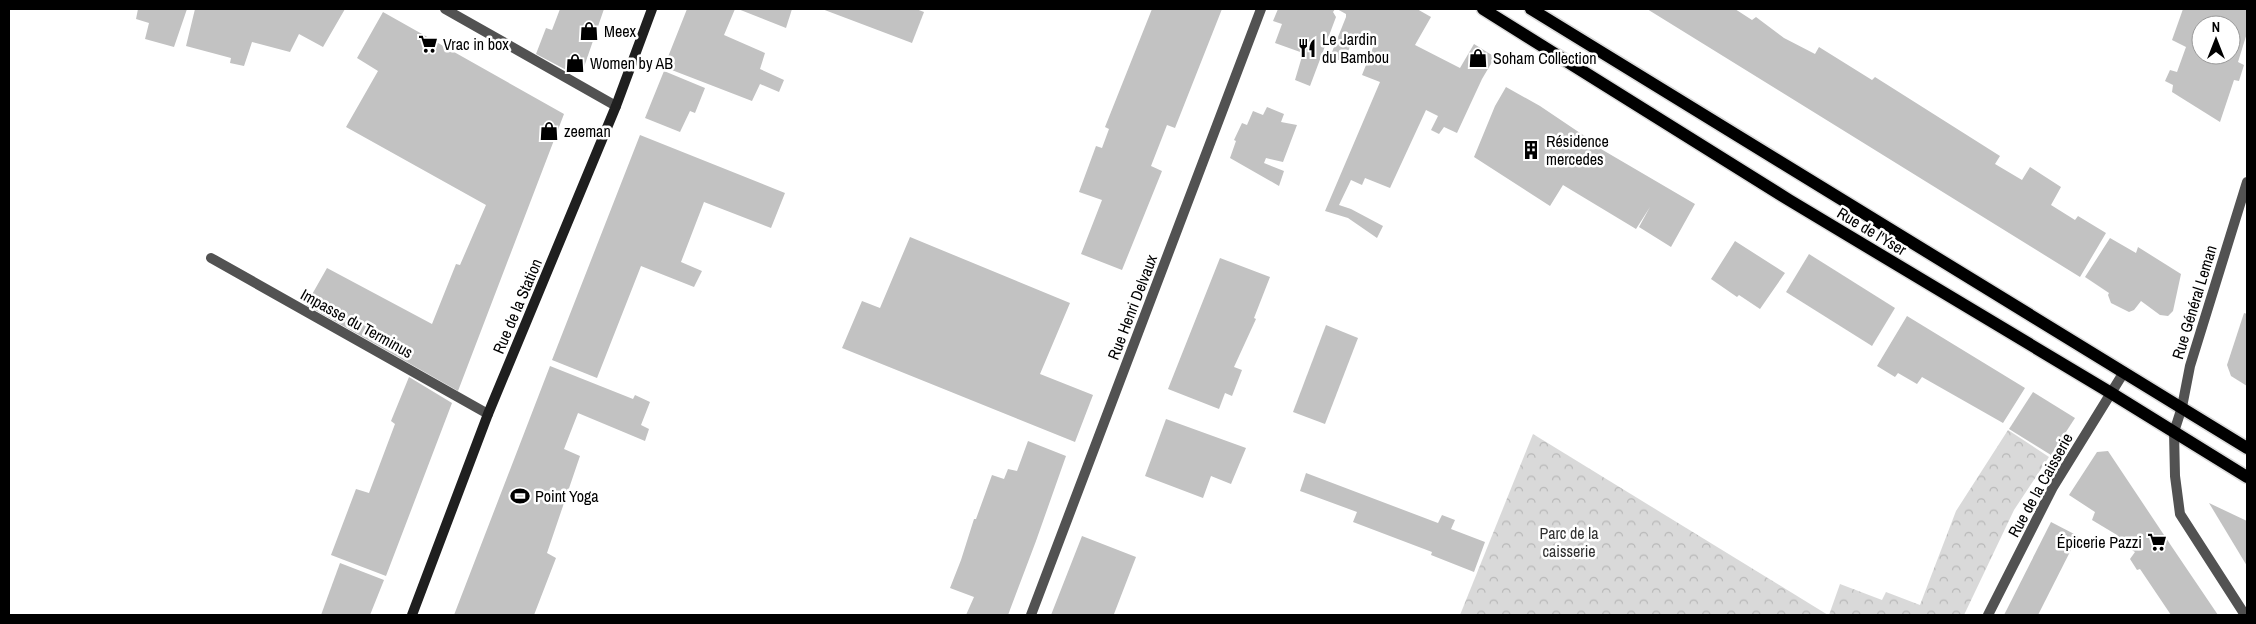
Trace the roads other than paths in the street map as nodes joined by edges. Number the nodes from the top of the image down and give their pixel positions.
1 (445, 9) edge
2 (652, 9) edge
3 (1261, 9) edge
4 (1483, 9) edge
5 (1531, 9) edge
6 (616, 106) junction
7 (2247, 182) edge
8 (211, 258) dead end
9 (2124, 372) junction
10 (2111, 393) junction
11 (2182, 407) junction
12 (488, 414) junction
13 (2174, 432) junction
14 (2247, 448) edge
15 (2247, 477) edge
16 (412, 615) edge
17 (1031, 615) edge
18 (1988, 615) edge
19 (2245, 615) edge

1 - 6 street
2 - 6 street, Rue de la Station
3 - 17 street, Rue Henri Delvaux
4 - 10 main road, Rue de l'Yser
5 - 9 main road, Rue de l'Yser
6 - 12 street, Rue de la Station
7 - 11 street, Rue Général Leman
8 - 12 street, Impasse du Terminus
9 - 10 street, Rue de la Caisserie
9 - 11 main road, Rue de l'Yser
10 - 13 main road, Rue de l'Yser
10 - 18 street, Rue de la Caisserie
11 - 13 street, Rue Général Leman
11 - 14 main road, Rue de l'Yser
12 - 16 street, Rue de la Station
13 - 15 main road, Rue de l'Yser
13 - 19 street, Rue Général Leman

